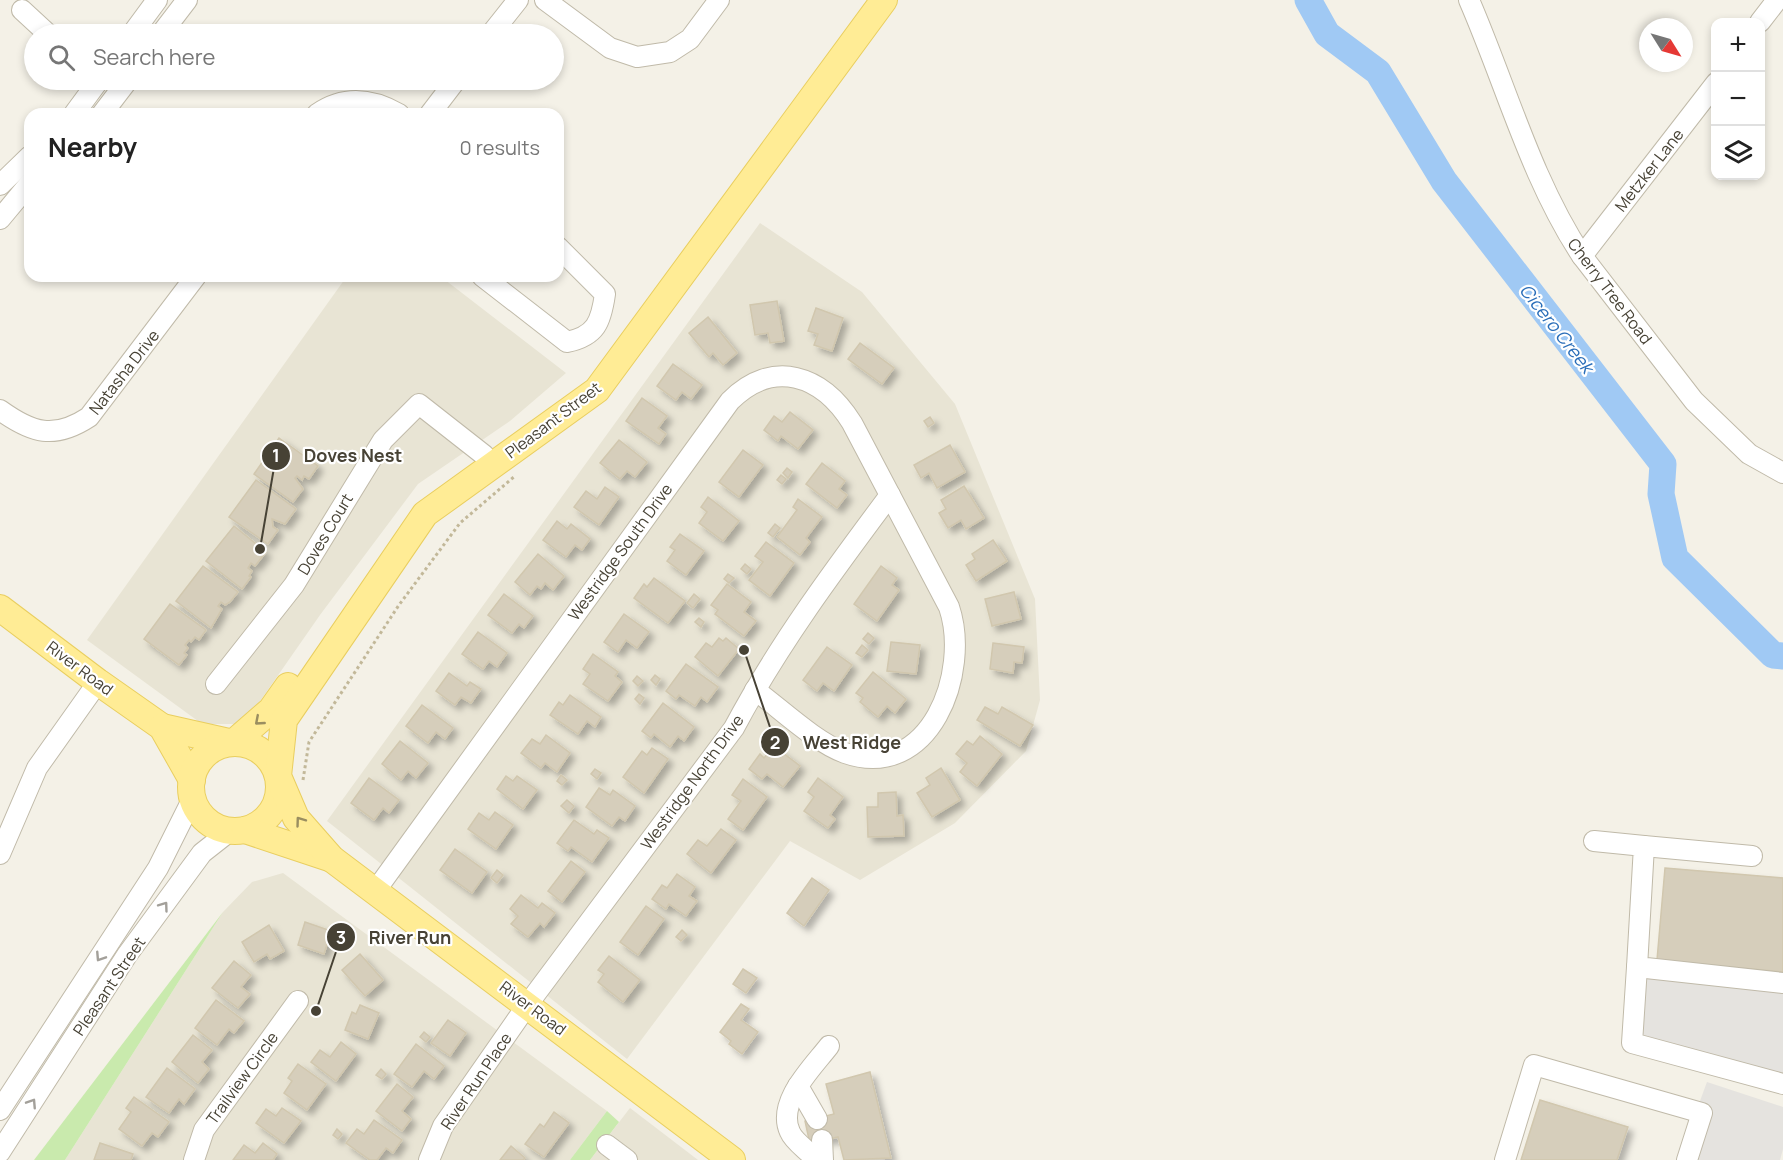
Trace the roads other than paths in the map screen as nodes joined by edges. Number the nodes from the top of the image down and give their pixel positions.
1 (157, 0) edge
2 (187, 0) edge
3 (518, 0) edge
4 (545, 0) edge
5 (718, 0) edge
6 (864, 0) edge
7 (884, 0) edge
8 (1469, 0) edge
9 (1777, 0) edge
10 (22, 10) dead end
11 (1763, 18) edge
12 (37, 24) edge
13 (139, 24) edge
14 (169, 24) edge
15 (499, 24) edge
16 (1711, 89) edge
17 (91, 90) edge
18 (109, 90) edge
19 (121, 90) edge
20 (448, 90) edge
21 (116, 97) junction
22 (78, 108) edge
23 (107, 108) edge
24 (325, 108) edge
25 (386, 108) edge
26 (435, 108) edge
27 (24, 162) edge
28 (0, 185) edge
29 (24, 189) edge
30 (2, 211) edge
31 (564, 253) edge
32 (1582, 256) junction
33 (191, 282) edge
34 (490, 282) edge
35 (0, 410) edge
36 (487, 461) junction
37 (1783, 473) edge
38 (890, 495) junction
39 (0, 608) edge
40 (98, 682) junction
41 (216, 684) dead end
42 (754, 690) junction
43 (162, 727) junction
44 (233, 743) junction
45 (278, 776) junction
46 (193, 789) junction
47 (237, 830) junction
48 (1594, 841) dead end
49 (1644, 846) junction
50 (0, 854) edge
51 (1752, 856) dead end
52 (332, 859) junction
53 (376, 890) junction
54 (1637, 967) junction
55 (1783, 983) edge
56 (298, 1001) dead end
57 (528, 1004) junction
58 (829, 1046) dead end
59 (1783, 1084) edge
60 (798, 1086) junction
61 (0, 1110) edge
62 (817, 1119) dead end
63 (607, 1145) dead end
64 (0, 1152) edge
65 (194, 1160) edge
66 (429, 1160) edge
67 (627, 1160) edge
68 (732, 1160) edge
69 (816, 1160) edge
70 (1505, 1160) edge
71 (1687, 1160) edge

1 - 13 street
2 - 14 street
3 - 15 street
4 - 5 street
6 - 36 main road, Pleasant Street
7 - 36 main road, Pleasant Street
8 - 32 street, Cherry Tree Road
9 - 11 street
10 - 12 street
16 - 32 street, Metzker Lane
17 - 22 street
18 - 21 street
19 - 21 street
20 - 26 street
21 - 23 street
24 - 25 street
27 - 28 street
29 - 30 street
31 - 34 street
32 - 37 street, Cherry Tree Road
33 - 35 street, Natasha Drive
36 - 41 street, Doves Court
36 -> 44 main road, Pleasant Street
36 - 45 main road, Pleasant Street
38 - 42 street, Westridge North Drive
38 - 42 street, Westridge South Drive
38 - 53 street, Westridge South Drive
39 - 40 main road, River Road
40 - 43 main road, River Road
40 - 50 street
42 - 57 street, Westridge North Drive
43 - 44 main road, River Road
43 - 46 main road, River Road
44 - 45 main road
44 - 46 main road
45 - 47 main road
52 -> 45 main road, River Road
46 - 47 main road
46 -> 61 street, Pleasant Street
47 - 52 main road, River Road
64 -> 47 street, Pleasant Street
48 - 49 street
49 - 51 street
49 - 54 street
52 - 53 main road, River Road
53 - 57 main road, River Road
54 - 55 street
54 - 59 street
56 - 65 street, Trailview Circle
57 - 66 street, River Run Place
57 - 68 main road, River Road
58 - 60 street
60 - 62 street
60 - 69 street
63 - 67 street
70 - 71 street

